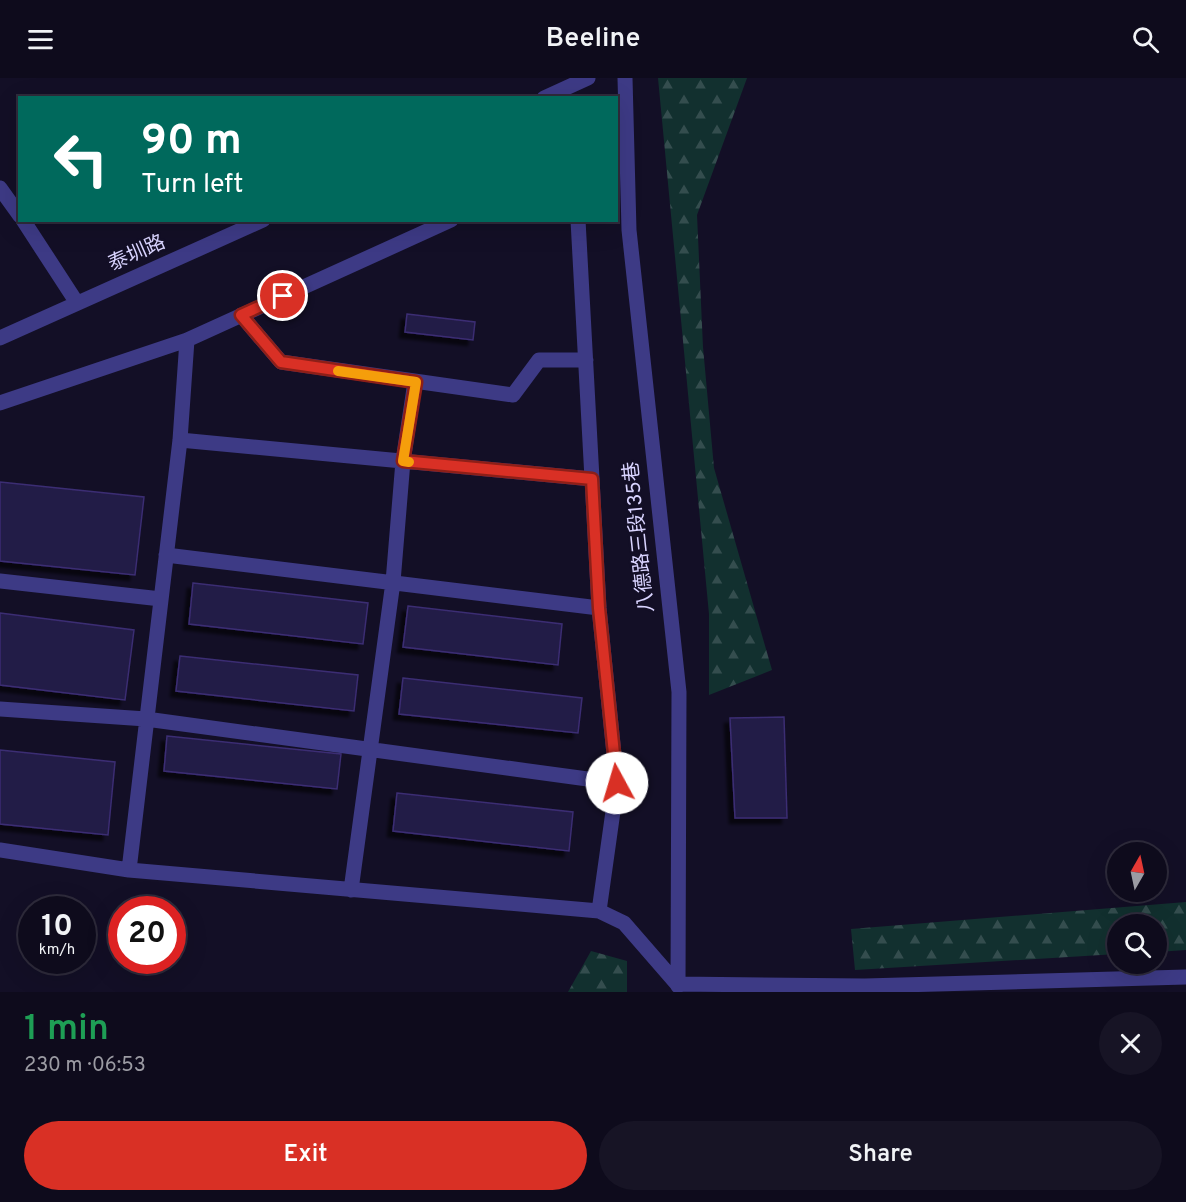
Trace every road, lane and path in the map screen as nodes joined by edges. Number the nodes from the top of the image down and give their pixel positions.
1 (588, 78) edge
2 (625, 78) edge
3 (548, 96) edge
4 (0, 188) edge
5 (18, 213) edge
6 (24, 222) edge
7 (259, 222) edge
8 (447, 222) edge
9 (578, 222) edge
10 (77, 303) junction
11 (241, 315) junction
12 (0, 338) edge
13 (187, 340) junction
14 (586, 360) junction
15 (416, 382) junction
16 (0, 404) edge
17 (180, 440) junction
18 (403, 461) junction
19 (592, 479) junction
20 (166, 555) junction
21 (0, 581) edge
22 (393, 582) junction
23 (161, 599) junction
24 (599, 608) junction
25 (0, 709) edge
26 (146, 718) junction
27 (369, 751) junction
28 (617, 783) junction
29 (0, 850) edge
30 (129, 870) junction
31 (351, 890) junction
32 (599, 911) junction
33 (1186, 977) edge
34 (678, 988) edge

1 - 3 street
2 - 34 street, 八德路三段135巷
4 - 5 street
6 - 10 street
7 - 10 street, 泰圳路
8 - 11 street
9 - 14 street
10 - 12 street, 泰圳路
11 - 13 street
11 - 15 street
13 - 16 street
13 - 17 street
14 - 15 street
14 - 19 street
15 - 18 street
17 - 18 street
17 - 20 street
18 - 19 street
18 - 22 street
19 - 24 street
20 - 22 street
20 - 23 street
21 - 23 street
22 - 24 street
22 - 27 street
23 - 26 street
24 - 28 street
25 - 26 street
26 - 27 street
26 - 30 street
27 - 28 street
27 - 31 street
28 - 32 street
29 - 30 street
30 - 31 street
31 - 32 street
32 - 34 street
33 - 34 street

